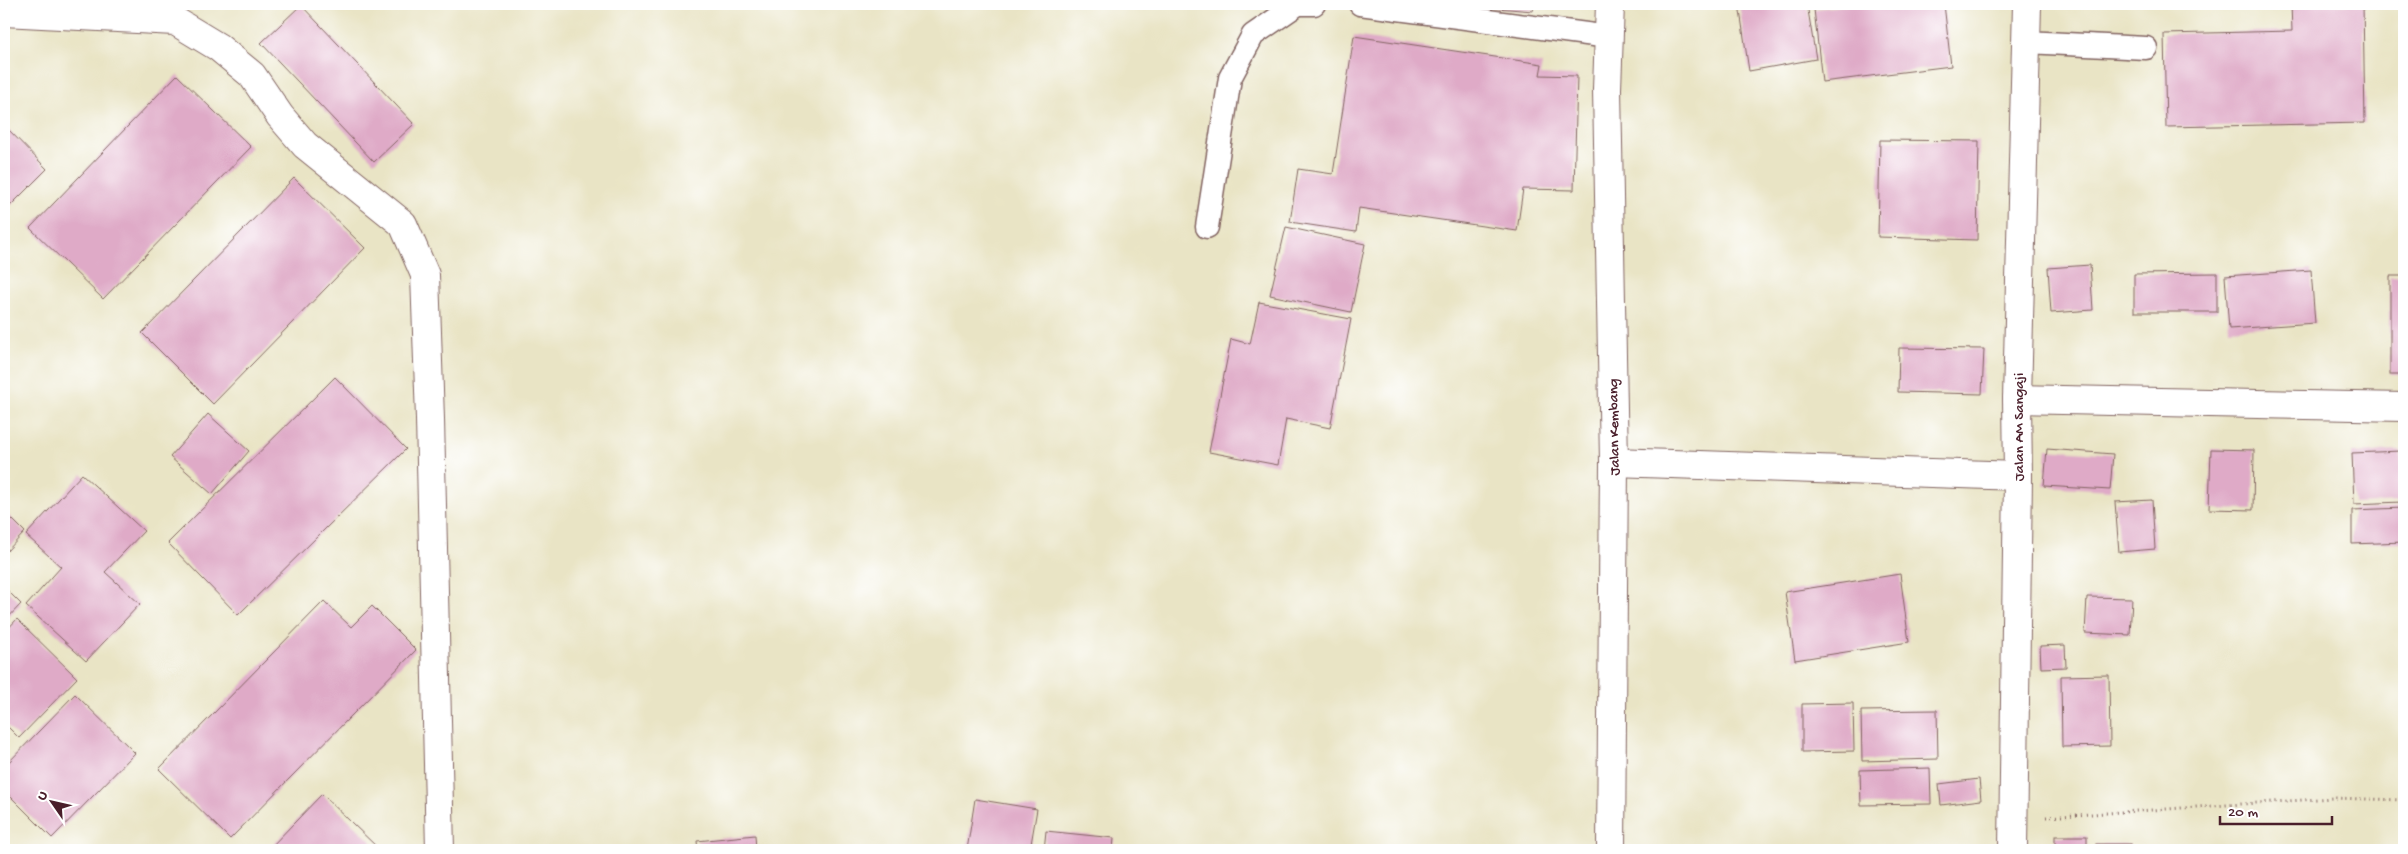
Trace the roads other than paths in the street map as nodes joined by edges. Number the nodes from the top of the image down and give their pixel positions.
1 (1314, 4) edge
2 (1360, 4) edge
3 (1610, 4) edge
4 (2026, 4) edge
5 (4, 12) edge
6 (1609, 37) junction
7 (2025, 42) junction
8 (2146, 48) dead end
9 (1208, 227) dead end
10 (2016, 399) junction
11 (2404, 407) edge
12 (1614, 462) junction
13 (2018, 476) junction
14 (440, 850) edge
15 (1611, 850) edge
16 (2013, 850) edge

1 - 9 lane
2 - 6 lane
3 - 6 main road, Jalan Kembang
4 - 7 main road, Jalan AM Sangaji
5 - 14 main road
6 - 12 main road, Jalan Kembang
7 - 8 lane
7 - 10 main road, Jalan AM Sangaji
10 - 11 main road
10 - 13 main road, Jalan AM Sangaji
12 - 13 main road
12 - 15 main road, Jalan Kembang
13 - 16 main road, Jalan AM Sangaji

